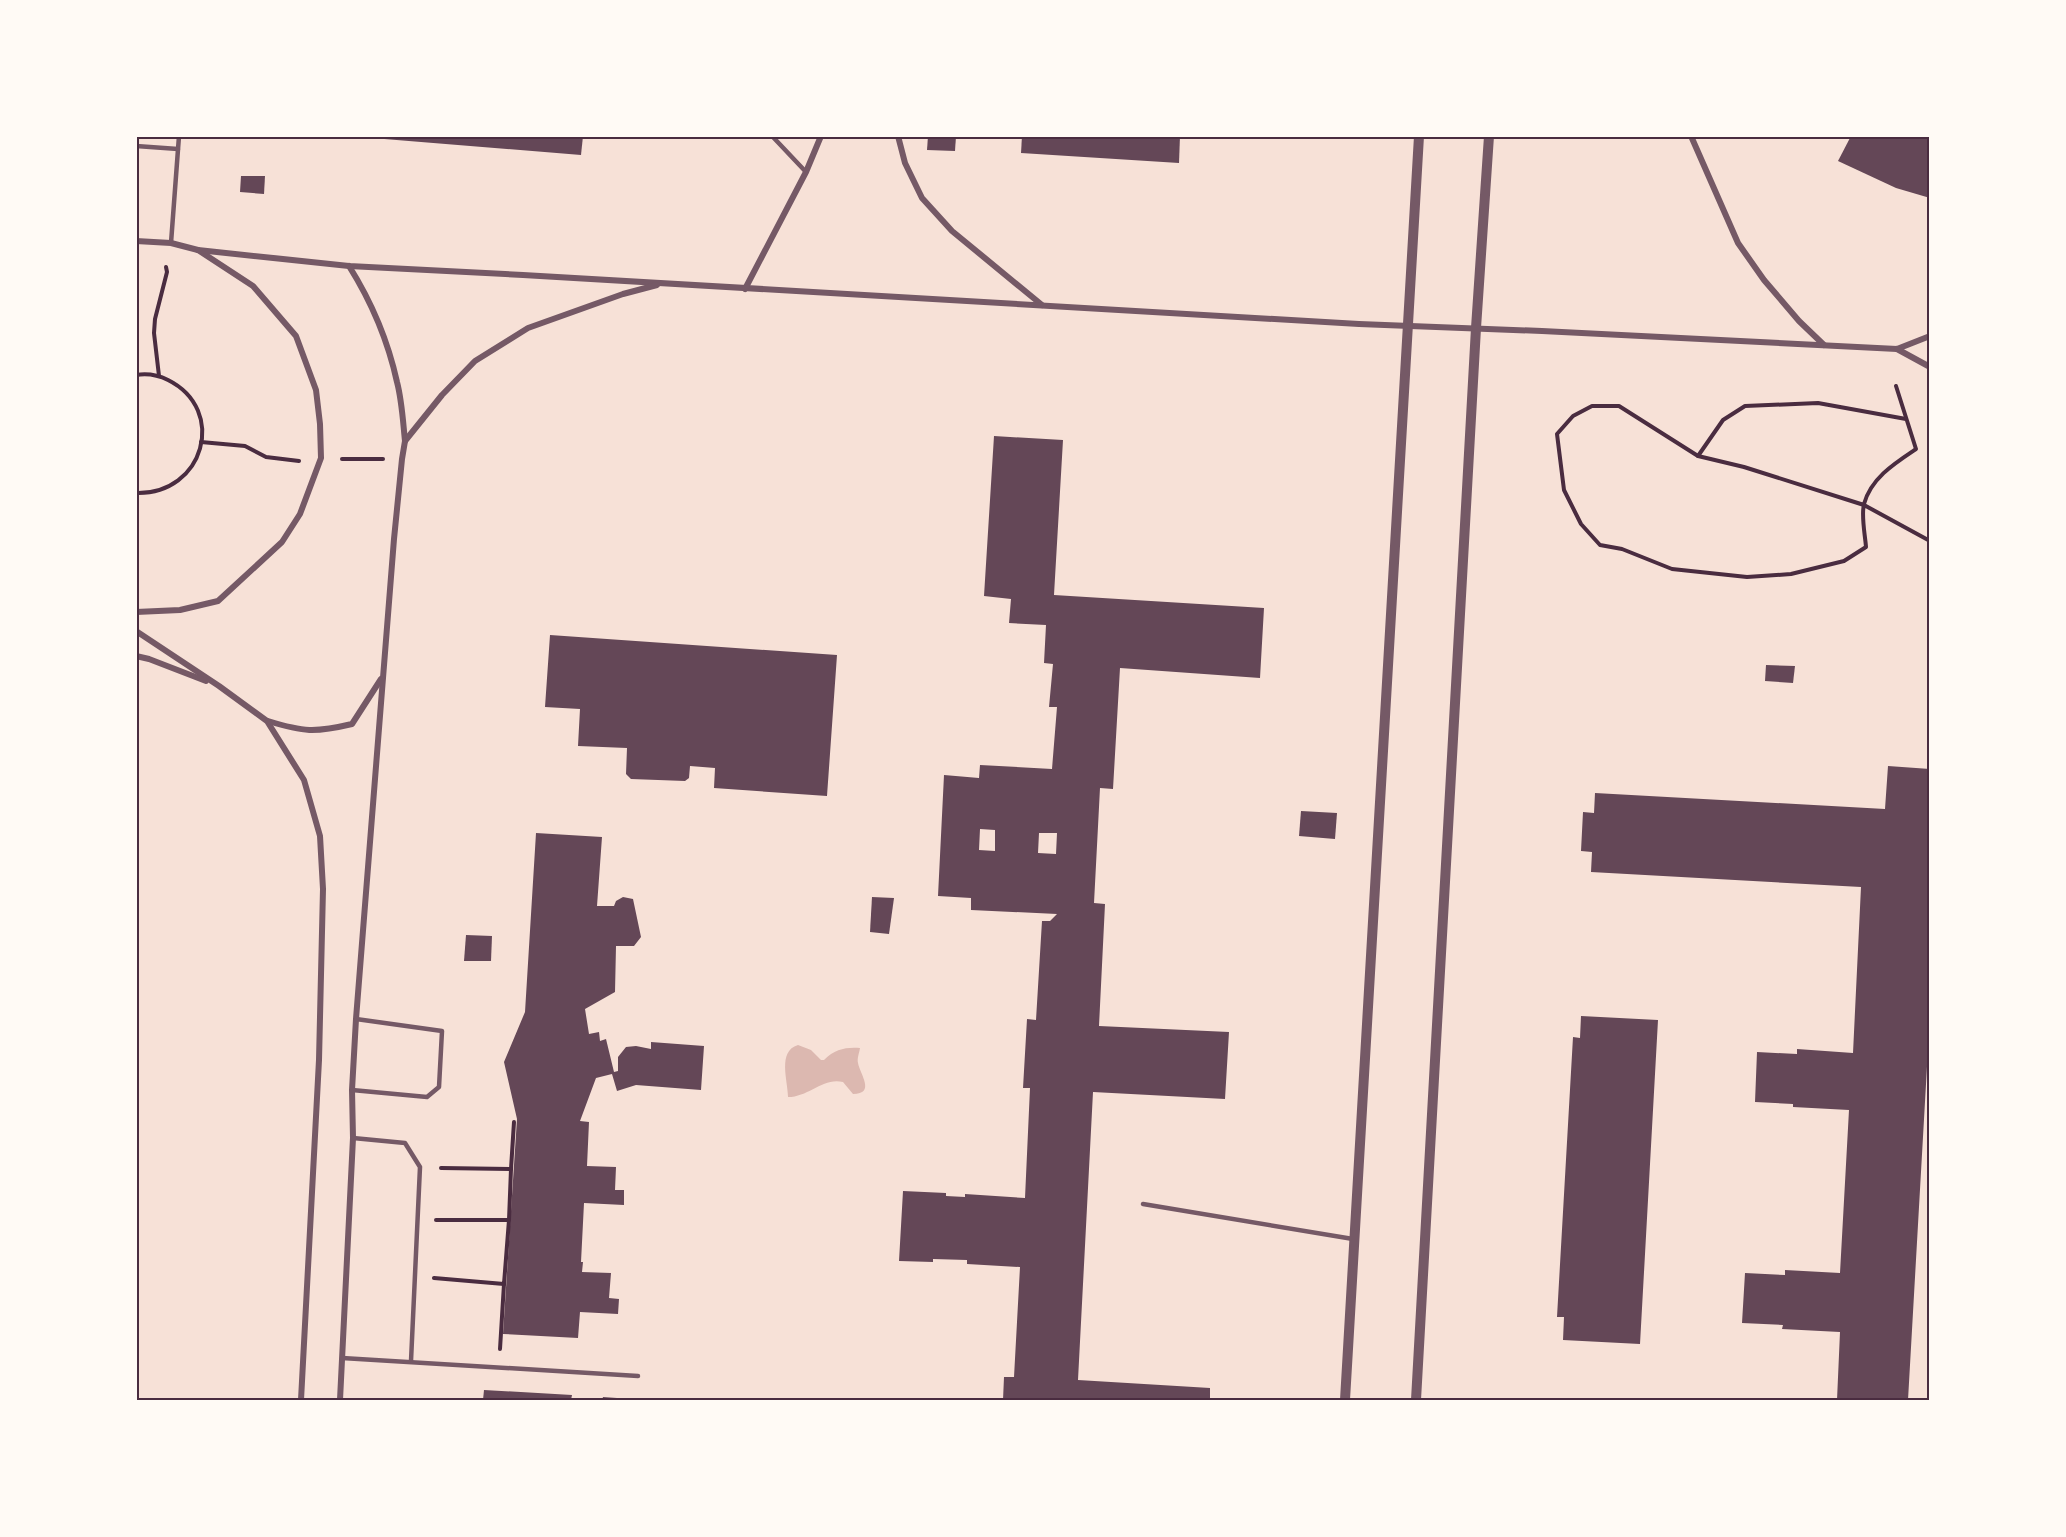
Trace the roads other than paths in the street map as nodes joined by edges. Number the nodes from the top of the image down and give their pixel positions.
1 (179, 136) edge
2 (772, 136) edge
3 (820, 136) edge
4 (898, 136) edge
5 (1419, 136) edge
6 (1489, 136) edge
7 (1691, 136) edge
8 (136, 146) edge
9 (178, 149) junction
10 (806, 172) junction
11 (136, 241) edge
12 (171, 243) junction
13 (198, 250) junction
14 (349, 266) junction
15 (664, 284) junction
16 (746, 289) junction
17 (1043, 305) junction
18 (1407, 326) junction
19 (1476, 328) junction
20 (1929, 336) edge
21 (1824, 345) junction
22 (1897, 349) junction
23 (1929, 367) edge
24 (405, 441) junction
25 (136, 612) edge
26 (136, 631) edge
27 (136, 656) edge
28 (382, 677) junction
29 (219, 686) junction
30 (267, 721) junction
31 (356, 1019) junction
32 (352, 1090) junction
33 (353, 1138) junction
34 (1143, 1204) dead end
35 (1355, 1239) junction
36 (342, 1358) junction
37 (411, 1361) junction
38 (638, 1376) dead end
39 (301, 1401) edge
40 (340, 1401) edge
41 (1345, 1401) edge
42 (1416, 1401) edge

1 - 9 lane
2 - 10 lane
3 - 10 street
4 - 17 street
5 - 18 street
6 - 19 street
7 - 21 street
8 - 9 lane
9 - 12 lane
10 - 16 street
11 - 12 street
12 - 13 street
13 - 14 street
13 - 25 street
14 - 15 street
14 - 24 street
15 - 16 street
15 - 24 street
16 - 17 street
17 - 18 street
18 - 19 street
18 - 35 street
19 - 21 street
19 - 42 street
20 - 22 street
21 - 22 street
22 - 23 street
24 - 28 street
26 - 29 street
27 - 29 street
28 - 30 street
28 - 31 street
29 - 30 street
30 - 39 street
31 - 32 street
31 - 32 lane
32 - 33 street
33 - 36 street
33 - 37 lane
34 - 35 lane
35 - 41 street
36 - 37 lane
36 - 40 street
37 - 38 lane

